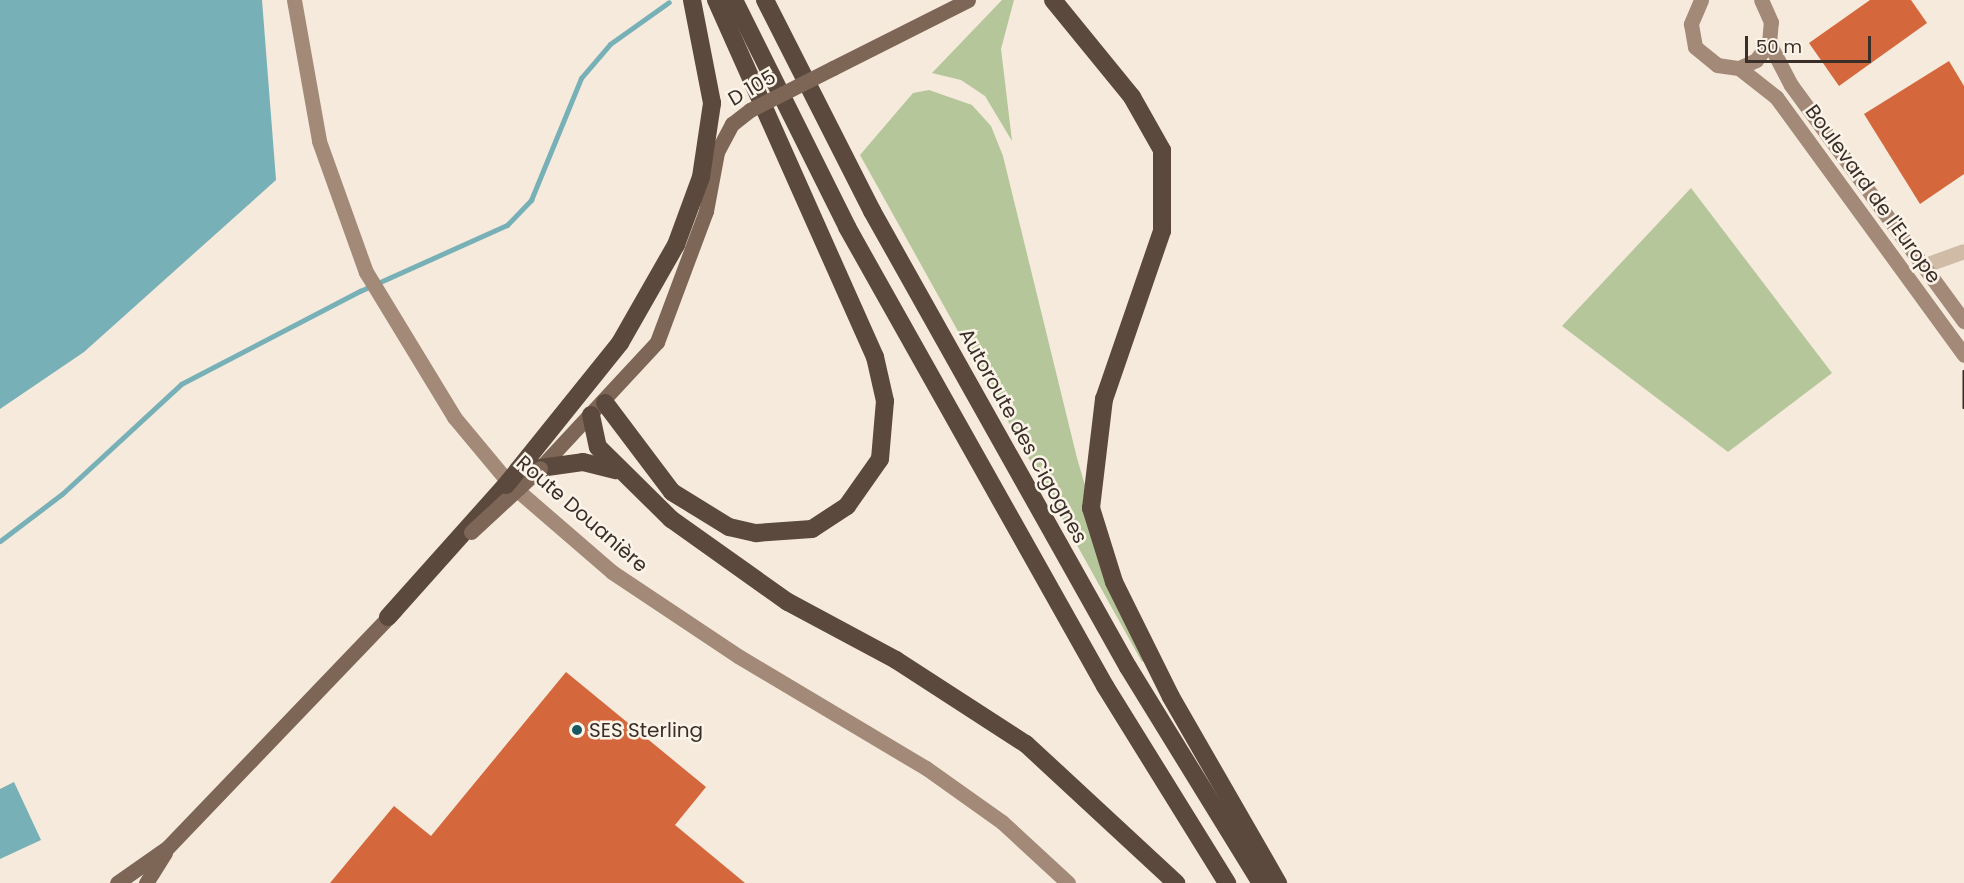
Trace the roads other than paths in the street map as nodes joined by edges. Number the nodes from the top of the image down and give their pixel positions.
1 (294, 0) edge
2 (692, 0) edge
3 (716, 0) edge
4 (734, 0) edge
5 (765, 0) edge
6 (968, 0) edge
7 (1053, 0) edge
8 (1701, 0) edge
9 (1762, 0) edge
10 (1769, 43) junction
11 (1739, 68) junction
12 (1964, 251) edge
13 (1924, 265) junction
14 (1964, 321) edge
15 (1964, 355) edge
16 (605, 403) junction
17 (591, 415) junction
18 (540, 468) junction
19 (616, 470) junction
20 (388, 617) junction
21 (168, 847) junction
22 (117, 883) edge
23 (146, 883) edge
24 (1068, 883) edge
25 (1176, 883) edge
26 (1227, 883) edge
27 (1261, 883) edge
28 (1278, 883) edge

1 - 24 main road, Route Douanière
2 - 20 highway, bridge
3 - 16 highway
4 - 26 highway
5 - 27 highway, Autoroute des Cigognes
6 - 16 main road, D 105, bridge
7 - 28 highway
8 - 11 main road
9 - 10 main road
10 - 11 main road
10 - 13 main road, Boulevard de l'Europe
11 - 15 main road, Boulevard de l'Europe
12 - 13 street
13 - 14 main road, Boulevard de l'Europe
16 - 17 main road, D 105
17 - 18 main road, D 105
17 - 19 highway
18 - 19 highway
18 - 20 main road, D 105, bridge
19 - 25 highway
20 - 21 main road, D 105
21 - 22 main road
21 - 23 main road

